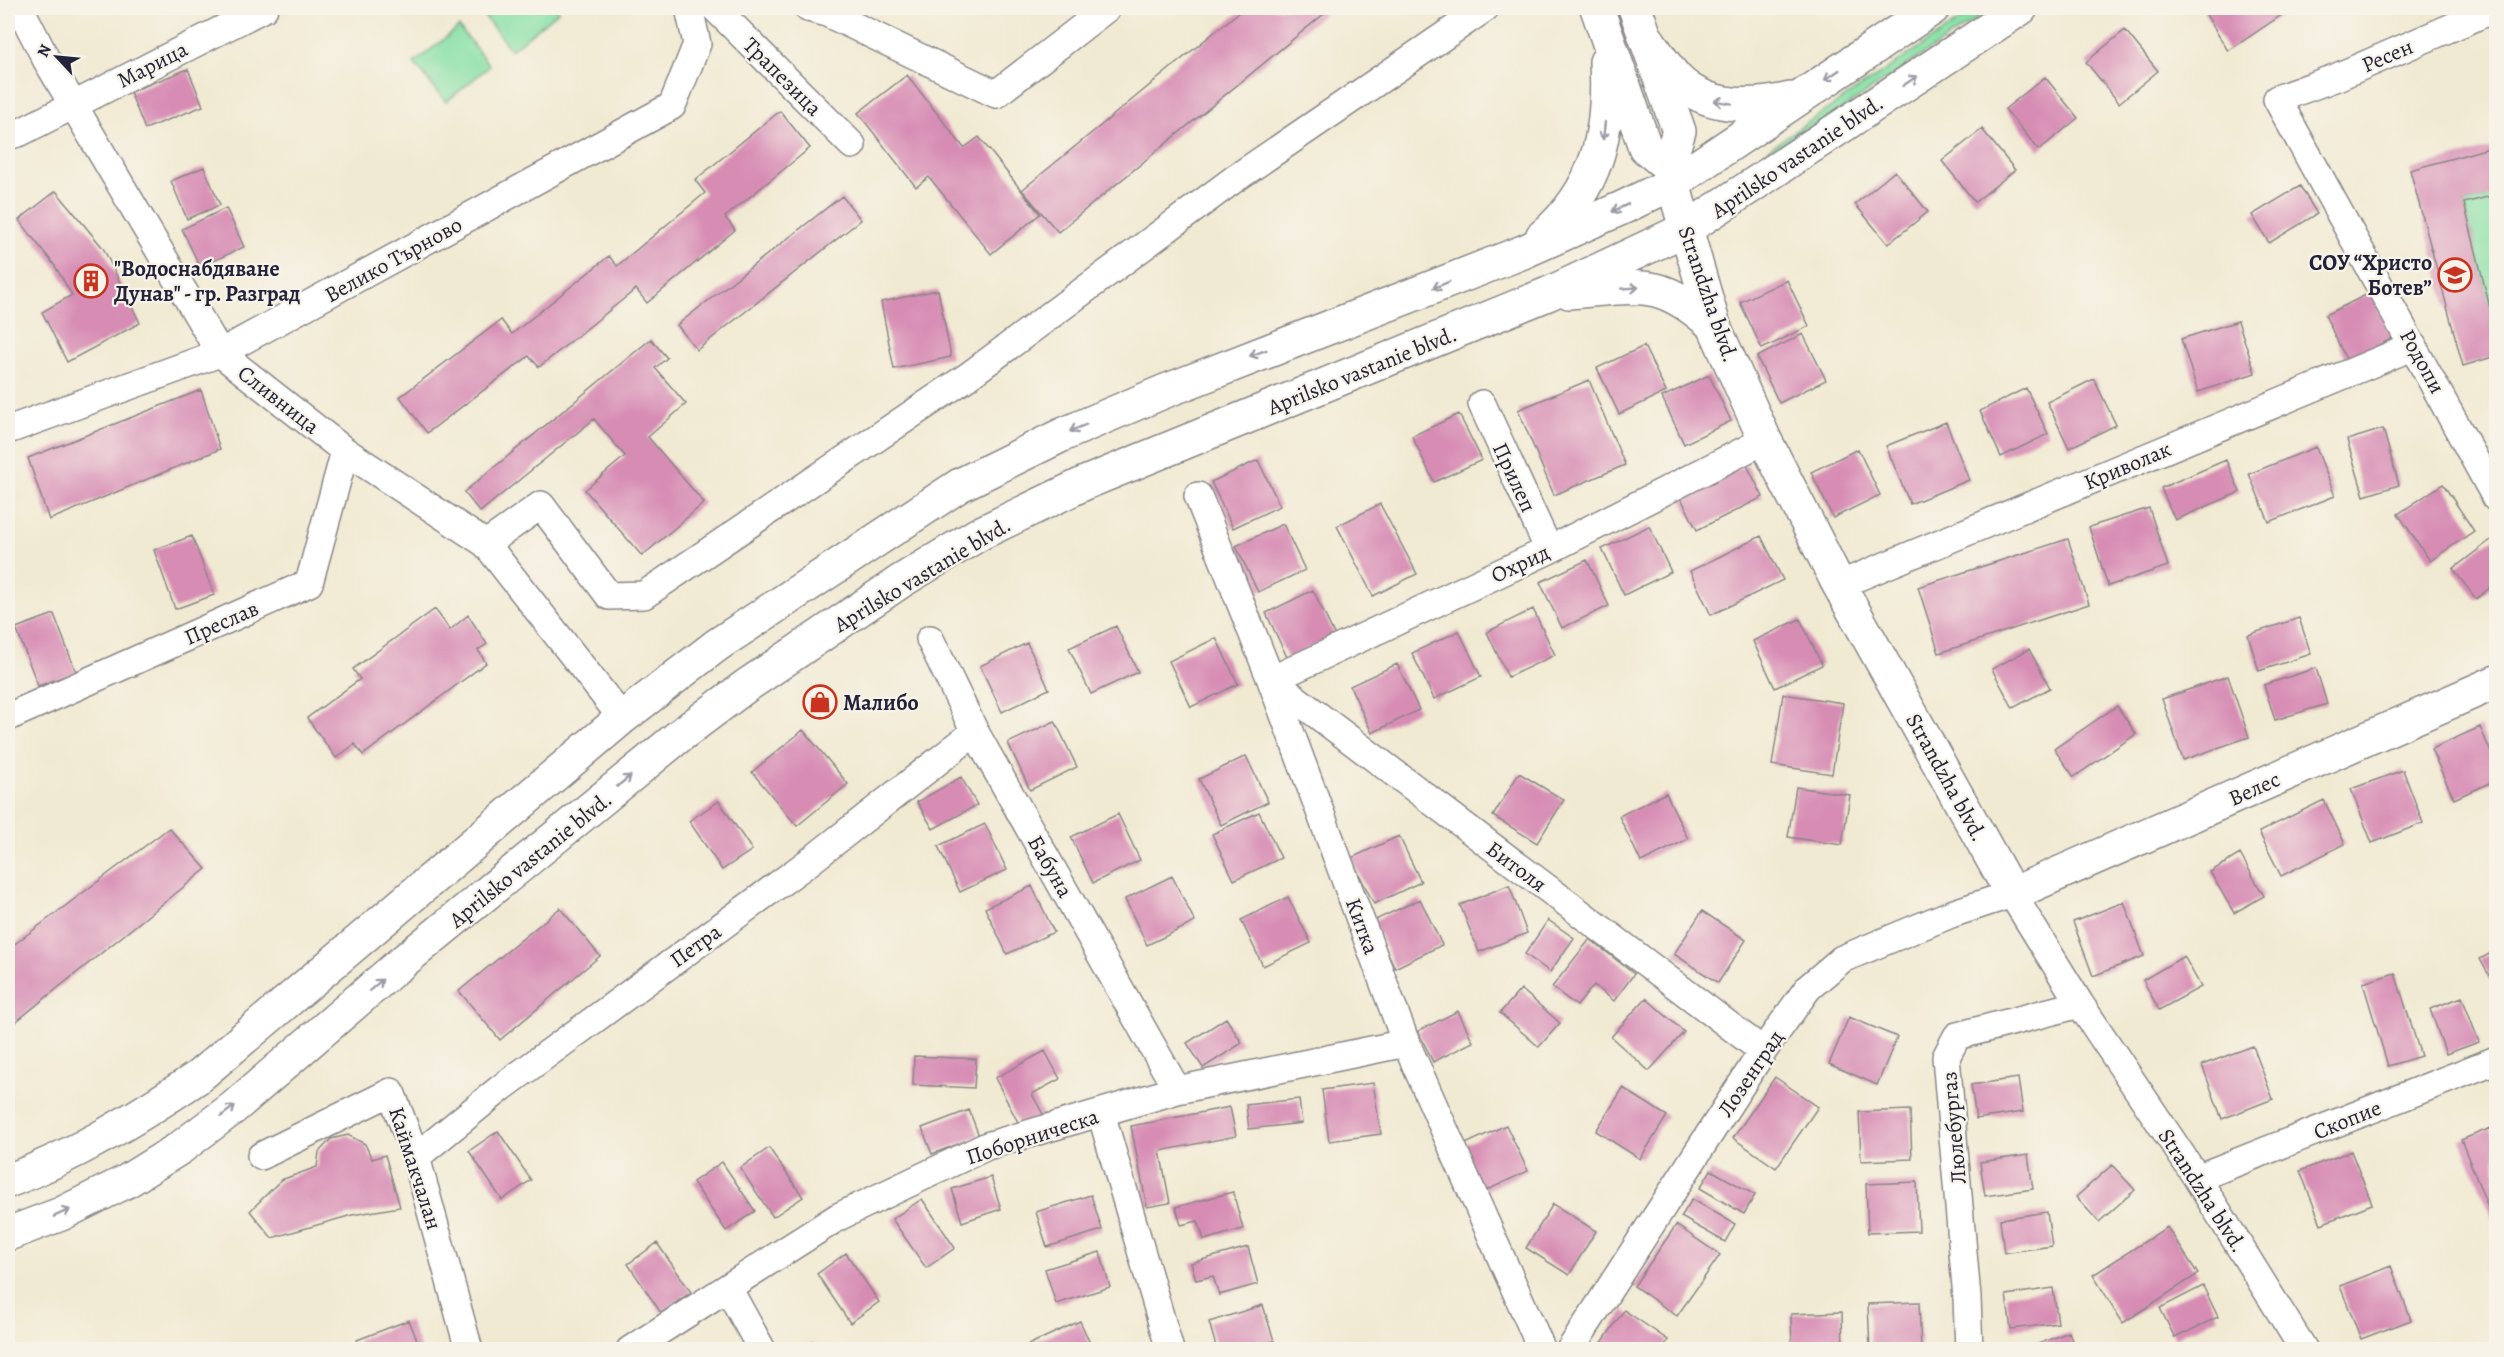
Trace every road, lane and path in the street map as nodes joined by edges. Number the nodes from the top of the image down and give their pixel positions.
1 (20, 8) edge
2 (264, 8) edge
3 (689, 8) edge
4 (715, 8) edge
5 (808, 8) edge
6 (1107, 8) edge
7 (1485, 8) edge
8 (1635, 8) edge
9 (1933, 8) edge
10 (2021, 8) edge
11 (2496, 8) edge
12 (1601, 19) edge
13 (1648, 40) junction
14 (1801, 97) junction
15 (2277, 99) joint
16 (75, 104) junction
17 (8, 135) edge
18 (852, 145) dead end
19 (1670, 174) junction
20 (1686, 230) junction
21 (1523, 252) junction
22 (1550, 293) junction
23 (1714, 326) junction
24 (2414, 346) junction
25 (220, 353) junction
26 (1482, 404) dead end
27 (8, 430) edge
28 (1765, 440) junction
29 (345, 451) junction
30 (1198, 496) dead end
31 (2496, 498) edge
32 (486, 544) junction
33 (1549, 550) junction
34 (1839, 585) junction
35 (930, 639) dead end
36 (1271, 680) junction
37 (2496, 682) edge
38 (8, 717) edge
39 (622, 718) junction
40 (975, 732) junction
41 (2012, 894) junction
42 (2080, 1004) junction
43 (1406, 1043) junction
44 (1763, 1051) junction
45 (2496, 1060) edge
46 (1177, 1090) junction
47 (1101, 1113) junction
48 (261, 1156) dead end
49 (416, 1157) junction
50 (2197, 1178) junction
51 (8, 1181) edge
52 (8, 1234) edge
53 (728, 1288) junction
54 (469, 1350) edge
55 (630, 1350) edge
56 (762, 1350) edge
57 (1170, 1350) edge
58 (1542, 1350) edge
59 (1570, 1350) edge
60 (1969, 1350) edge
61 (2304, 1350) edge

1 - 16 street, Сливница
2 - 16 street, Марица
3 - 25 street, Велико Търново
4 - 18 street, Трапезица
5 - 6 street
7 - 32 street
8 - 13 street
9 -> 14 street, Aprilsko vastanie blvd.
20 -> 10 street, Aprilsko vastanie blvd.
11 - 15 street, Ресен
12 - 19 street
12 -> 21 street
14 -> 13 street
13 - 19 street
14 - 19 street, Aprilsko vastanie blvd.
15 - 24 street, Родопи
16 - 17 street, Марица
16 - 25 street, Сливница
19 - 20 street, Strandzha blvd.
19 -> 21 street, Aprilsko vastanie blvd.
20 - 22 street, Aprilsko vastanie blvd.
20 - 23 street, Strandzha blvd.
21 -> 39 street, Aprilsko vastanie blvd.
22 -> 23 street
52 -> 22 street, Aprilsko vastanie blvd.
23 - 28 street, Strandzha blvd.
24 - 31 street, Родопи
24 - 34 street, Криволак
25 - 27 street, Велико Търново
25 - 29 street, Сливница
26 - 33 street, Прилеп
28 - 33 street, Охрид
28 - 34 street, Strandzha blvd.
29 - 32 street, Сливница
29 - 38 street, Преслав
30 - 36 street, Китка
32 - 39 street, Сливница
33 - 36 street, Охрид
34 - 41 street, Strandzha blvd.
35 - 40 street, Бабуна
36 - 43 street, Китка
36 - 44 street, Битоля
37 - 41 street, Велес
39 - 51 street, Aprilsko vastanie blvd.
40 - 46 street, Бабуна
40 - 49 street, Петра
41 - 42 street, Strandzha blvd.
41 - 44 street, Лозенград
42 - 50 street, Strandzha blvd.
42 - 60 street, Люлебургаз
43 - 46 street, Поборническа
43 - 58 street, Китка
44 - 59 street, Лозенград
45 - 50 street, Скопие
46 - 47 street, Поборническа
47 - 53 street, Поборническа
47 - 57 street
48 - 49 street, Каймакчалан
49 - 54 street, Каймакчалан
50 - 61 street, Strandzha blvd.
53 - 55 street, Поборническа
53 - 56 street

